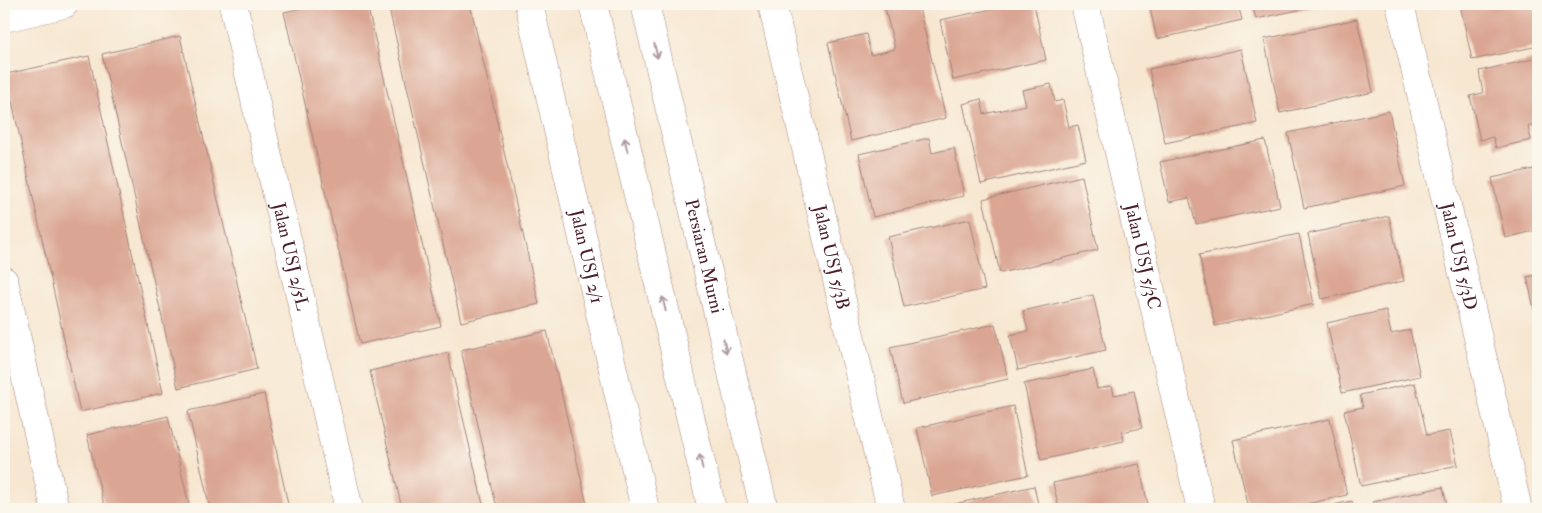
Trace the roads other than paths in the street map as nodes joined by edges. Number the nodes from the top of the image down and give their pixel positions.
1 (64, 4) edge
2 (233, 4) edge
3 (529, 4) edge
4 (593, 4) edge
5 (645, 4) edge
6 (772, 4) edge
7 (1085, 4) edge
8 (1400, 4) edge
9 (4, 18) edge
10 (4, 281) edge
11 (55, 509) edge
12 (348, 509) edge
13 (645, 509) edge
14 (712, 509) edge
15 (764, 509) edge
16 (891, 509) edge
17 (1201, 509) edge
18 (1518, 509) edge

1 - 9 street
2 - 12 street, Jalan USJ 2/5L
3 - 13 street, Jalan USJ 2/1
14 -> 4 street
5 -> 15 street, Persiaran Murni
6 - 16 street, Jalan USJ 5/3B
7 - 17 street, Jalan USJ 5/3C
8 - 18 street, Jalan USJ 5/3D
10 - 11 street

